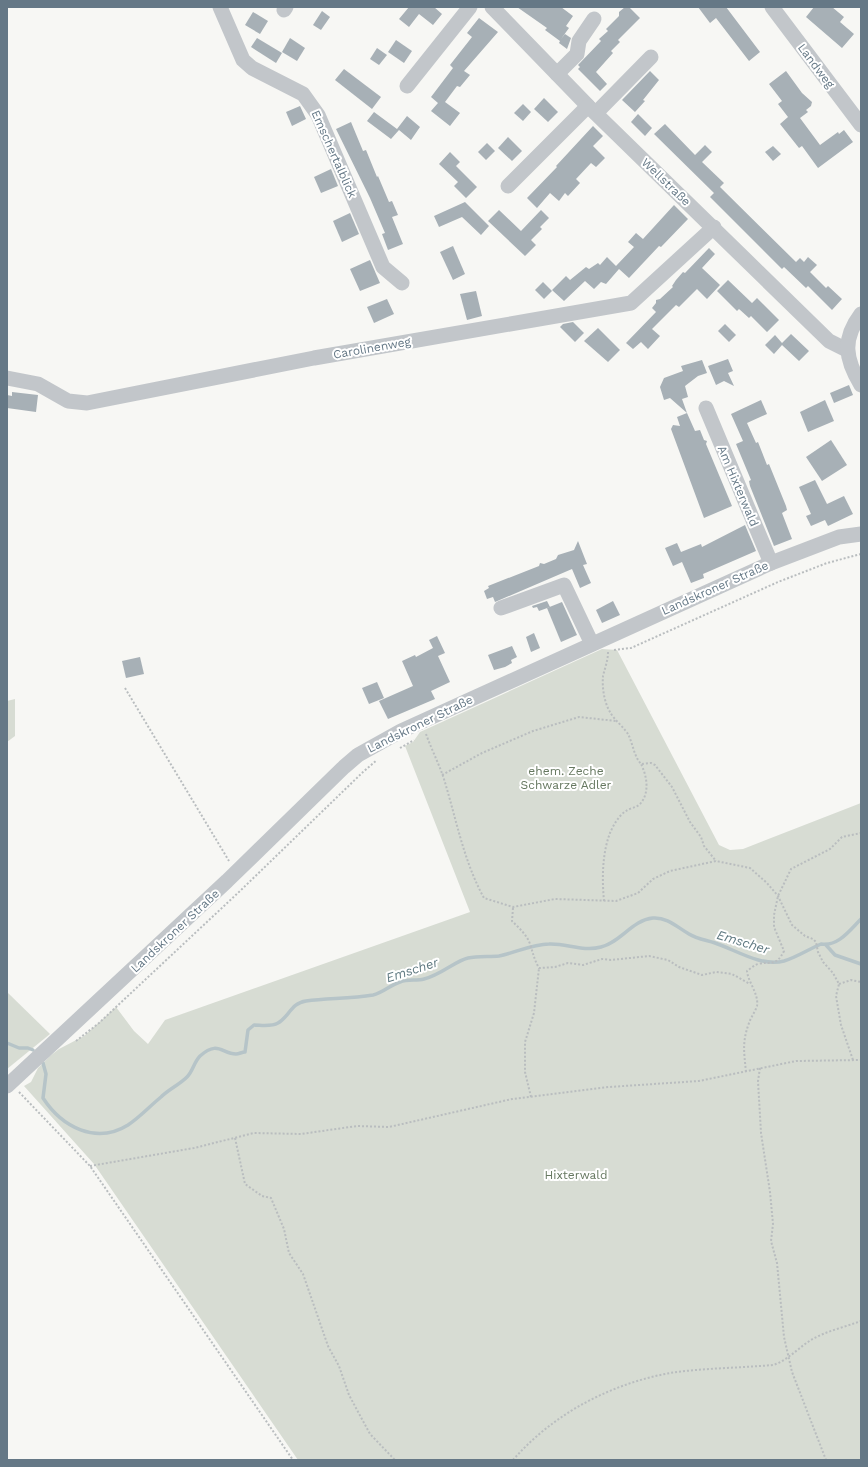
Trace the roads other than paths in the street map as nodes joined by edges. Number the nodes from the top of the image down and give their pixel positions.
1 (220, 7) edge
2 (470, 7) edge
3 (492, 7) edge
4 (772, 7) edge
5 (594, 20) dead end
6 (651, 57) dead end
7 (557, 74) junction
8 (407, 86) dead end
9 (592, 110) junction
10 (861, 125) edge
11 (508, 186) dead end
12 (714, 227) junction
13 (402, 284) dead end
14 (861, 314) edge
15 (847, 350) junction
16 (7, 378) edge
17 (861, 385) edge
18 (706, 408) dead end
19 (861, 534) edge
20 (771, 563) junction
21 (502, 608) dead end
22 (592, 644) junction
23 (8, 1085) edge

1 - 13 street, Emschertalblick
2 - 8 street
3 - 7 street, Wellstraße
4 - 10 street, Landweg
5 - 7 street
6 - 9 street
7 - 9 street, Wellstraße
9 - 11 street
9 - 12 street, Wellstraße
12 - 15 street, Wellstraße
12 - 16 street, Carolinenweg
14 - 15 street
15 - 17 street
18 - 20 street, Am Hixterwald
19 - 20 street, Landskroner Straße
20 - 22 street, Landskroner Straße
21 - 22 street
22 - 23 street, Landskroner Straße

